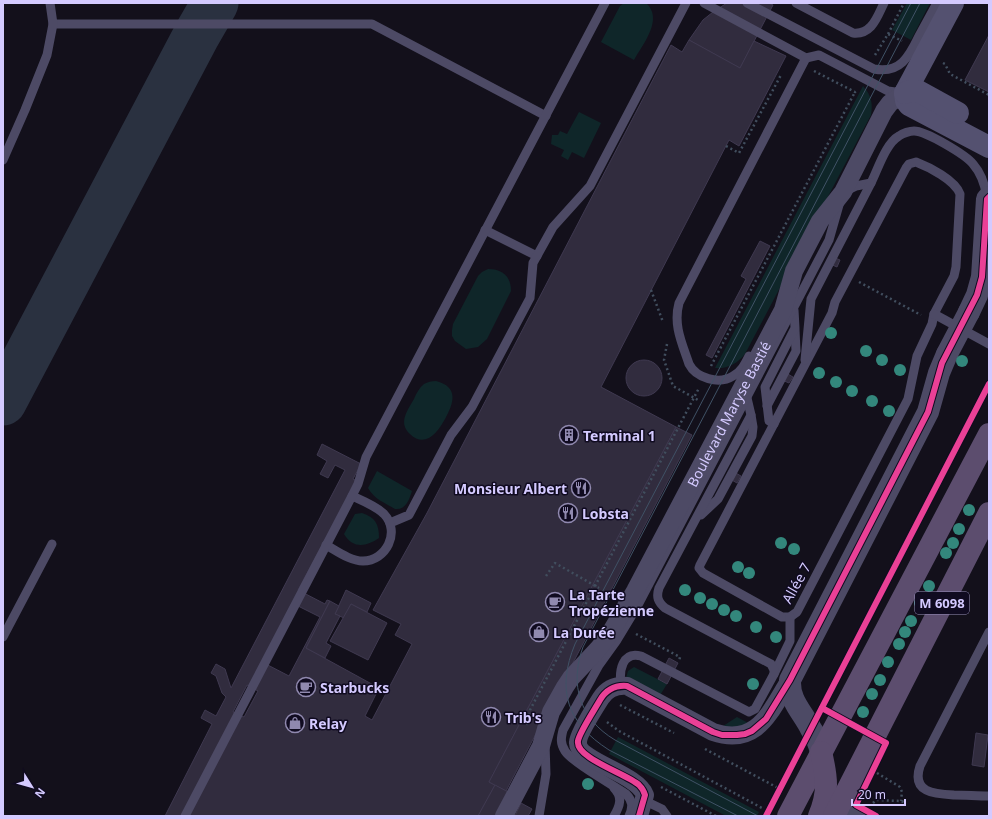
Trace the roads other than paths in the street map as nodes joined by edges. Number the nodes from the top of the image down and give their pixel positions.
1 (50, 3) edge
2 (605, 3) edge
3 (686, 3) edge
4 (704, 3) edge
5 (747, 3) edge
6 (796, 3) edge
7 (884, 3) edge
8 (937, 3) edge
9 (953, 3) edge
10 (53, 24) junction
11 (805, 62) junction
12 (905, 93) junction
13 (546, 116) junction
14 (988, 133) edge
15 (3, 160) edge
16 (871, 183) junction
17 (843, 192) junction
18 (988, 198) edge
19 (485, 230) junction
20 (537, 256) junction
21 (794, 271) junction
22 (794, 308) junction
23 (930, 316) junction
24 (989, 344) edge
25 (804, 366) junction
26 (747, 398) junction
27 (774, 424) junction
28 (989, 434) edge
29 (352, 496) junction
30 (989, 513) edge
31 (390, 523) junction
32 (52, 544) dead end
33 (326, 545) junction
34 (790, 617) junction
35 (989, 633) edge
36 (3, 637) edge
37 (782, 677) junction
38 (621, 685) junction
39 (546, 733) junction
40 (822, 752) junction
41 (608, 782) junction
42 (989, 796) edge
43 (637, 804) edge
44 (853, 811) edge
45 (664, 813) edge
46 (185, 816) edge
47 (504, 816) edge
48 (539, 816) edge
49 (614, 816) edge
50 (629, 816) edge
51 (675, 816) edge
52 (788, 816) edge
53 (819, 816) edge

1 - 10 lane
2 - 13 lane
3 - 20 lane
4 - 11 lane
5 - 8 lane
6 - 7 lane
9 - 12 main road
10 - 13 lane
10 - 15 lane
11 - 12 lane
11 - 21 lane
12 - 14 main road
12 - 14 main road
12 - 17 street, Boulevard Maryse Bastié
13 - 19 lane
16 - 17 lane
16 - 18 lane
16 - 25 lane
17 - 21 street, Boulevard Maryse Bastié
17 - 22 lane
18 - 37 street, bridge
19 - 20 lane
19 - 29 lane
20 - 31 lane
21 - 39 street, Boulevard Maryse Bastié
22 - 26 lane
22 - 27 lane
23 - 24 lane
23 - 25 lane, Allée 7
23 - 34 lane, Allée 7
25 - 27 lane, Allée 7
26 - 37 lane
26 - 41 lane
27 - 34 lane, Allée 7
28 - 40 main road, M 6098
29 - 31 lane
29 - 33 lane
30 - 44 main road, M 6098
31 - 33 lane
32 - 36 lane
33 - 46 lane
34 - 37 lane
35 - 42 lane
37 - 38 street
37 - 38 lane
37 - 40 street
38 - 43 street
39 - 47 street, Boulevard Maryse Bastié
39 - 48 lane, Boulevard Maryse Bastié
40 - 52 main road, M 6098
40 - 53 main road
41 - 43 lane
41 - 49 lane
43 - 45 lane
43 - 50 lane
45 - 51 lane

